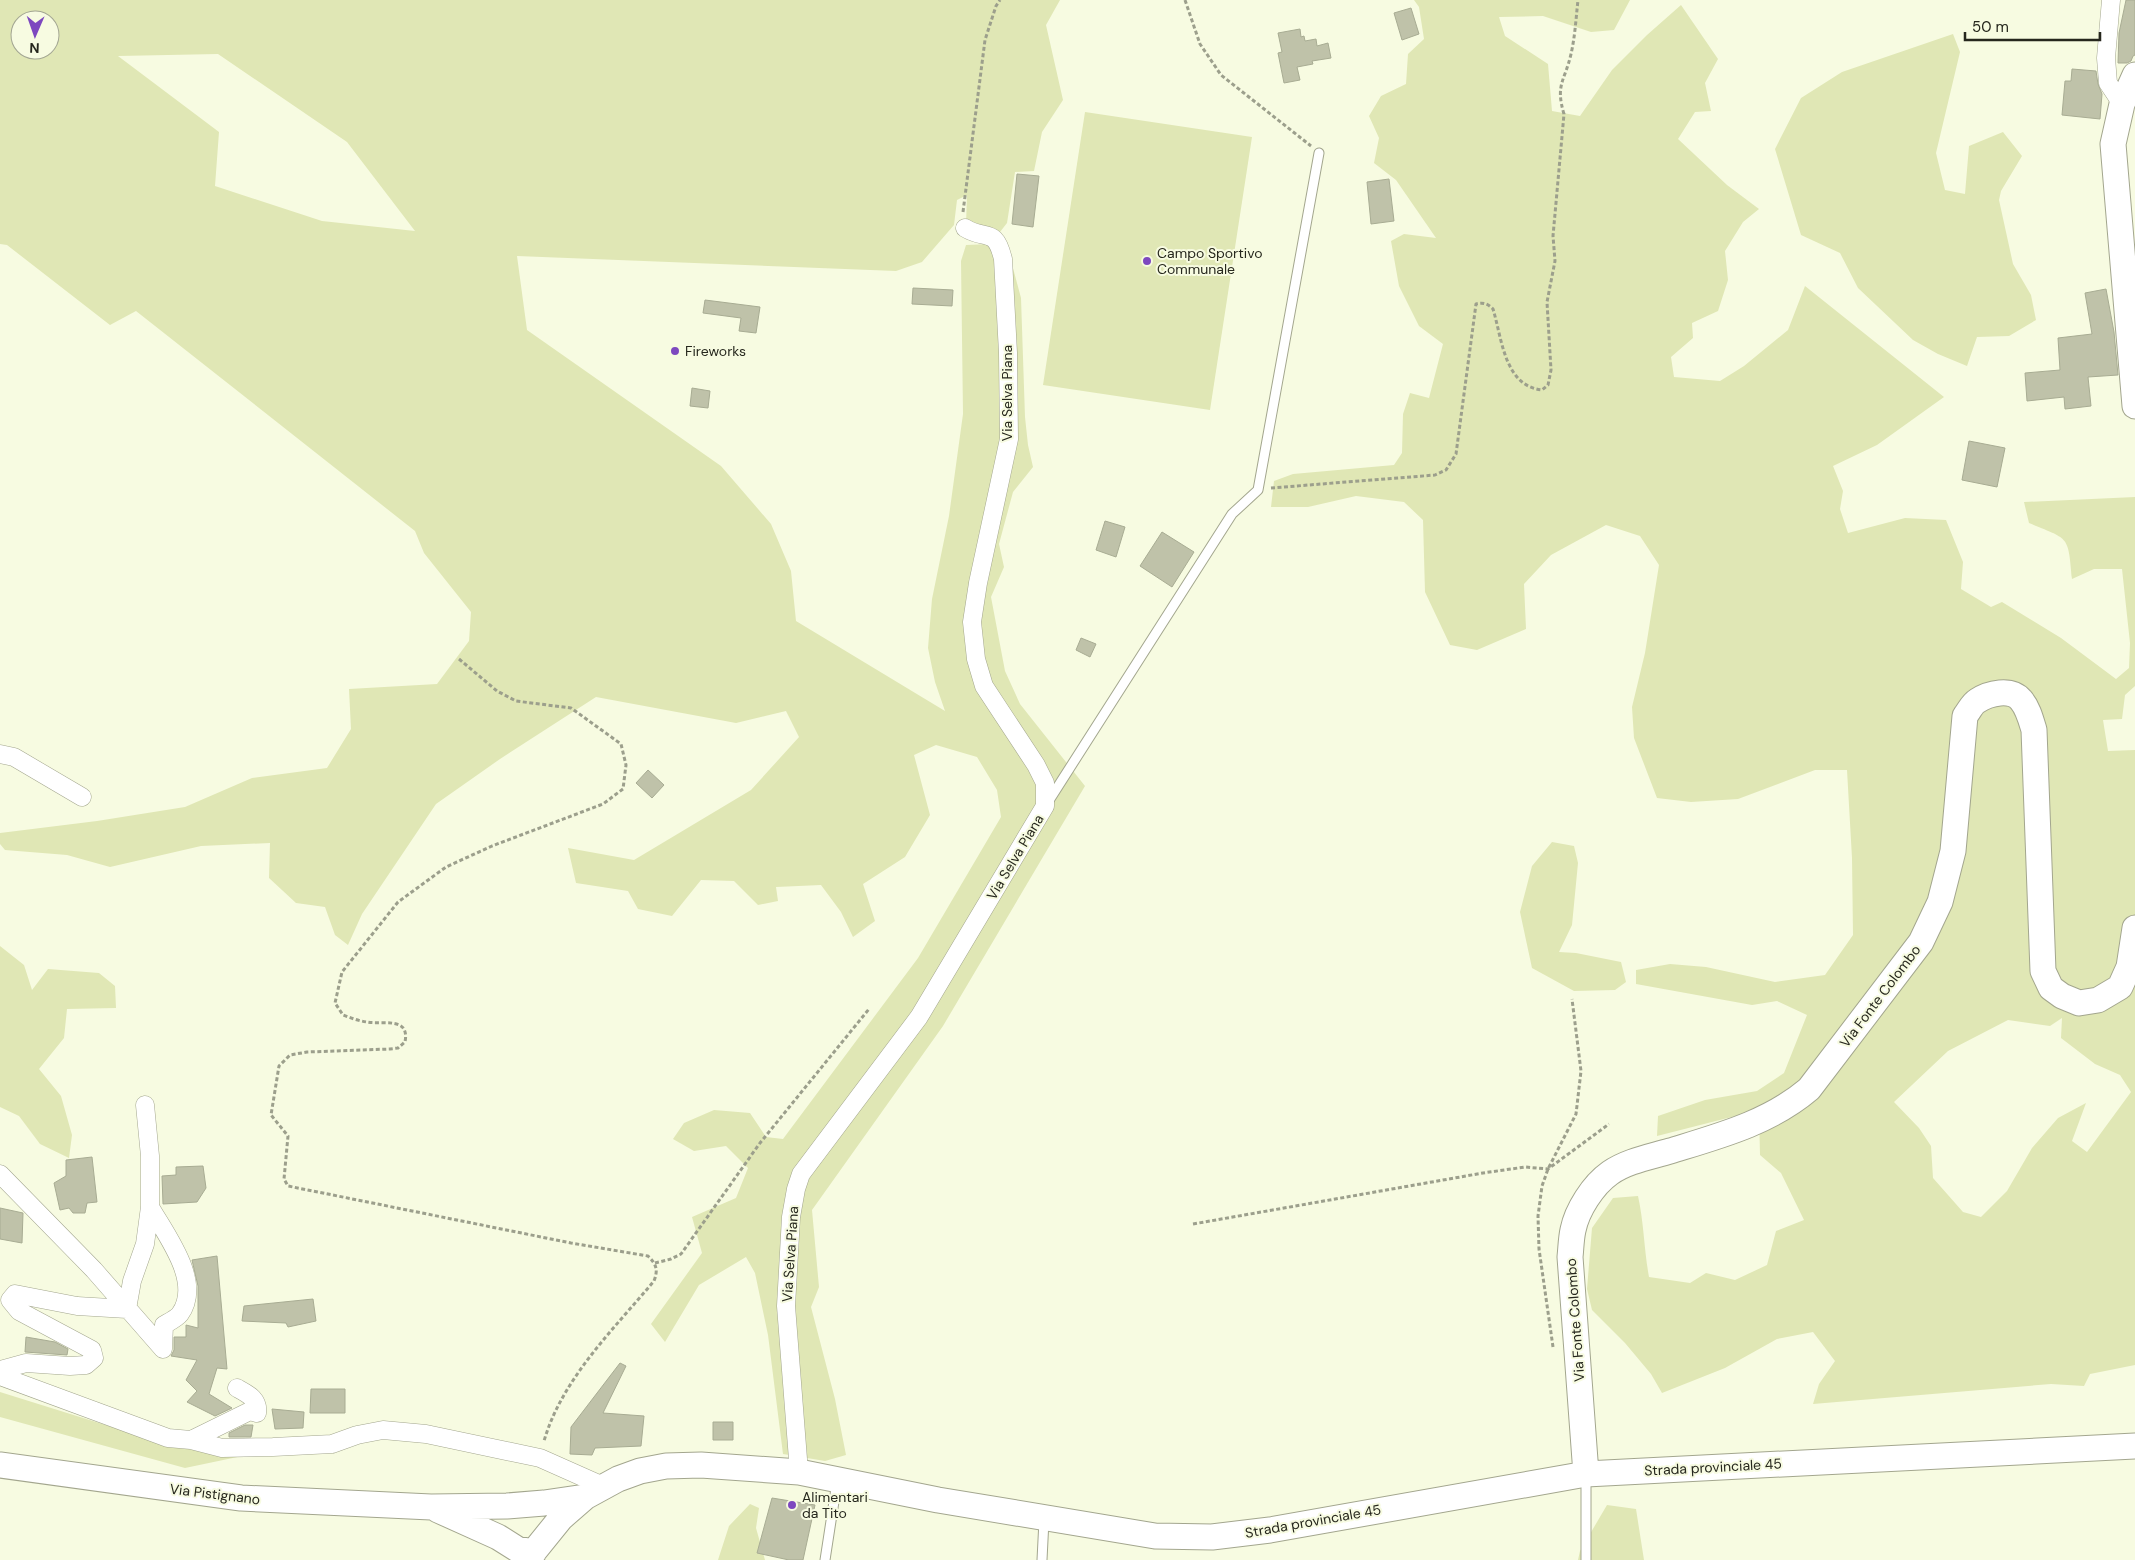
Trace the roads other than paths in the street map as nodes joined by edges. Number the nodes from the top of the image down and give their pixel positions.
1 (2111, 0) edge
2 (2135, 75) edge
3 (2122, 104) junction
4 (1319, 153) road end
5 (966, 229) road end
6 (2135, 406) edge
7 (0, 754) edge
8 (82, 797) dead end
9 (1045, 806) junction
10 (2135, 928) edge
11 (145, 1105) dead end
12 (0, 1174) edge
13 (150, 1207) junction
14 (127, 1309) junction
15 (0, 1370) edge
16 (0, 1376) edge
17 (236, 1388) dead end
18 (191, 1440) junction
19 (2135, 1446) edge
20 (0, 1466) edge
21 (799, 1472) junction
22 (1586, 1474) junction
23 (837, 1479) junction
24 (594, 1492) junction
25 (506, 1506) junction
26 (431, 1507) junction
27 (1044, 1518) junction
28 (502, 1549) edge
29 (534, 1551) edge
30 (825, 1560) edge
31 (1042, 1560) edge
32 (1586, 1560) edge

1 - 3 street
2 - 3 street
3 - 6 street
4 - 9 lane
5 - 9 street, Via Selva Piana
7 - 8 street
9 - 21 street, Via Selva Piana
10 - 22 street, Via Fonte Colombo
11 - 13 street
12 - 14 street
13 - 14 street
13 - 14 street
14 - 15 street
16 - 18 street
17 - 18 street
18 - 24 street
19 - 22 street, Strada provinciale 45
20 - 26 street, Via Pistignano
21 - 23 street, Strada provinciale 45
21 - 24 street, Strada provinciale 45
22 - 27 street, Strada provinciale 45
22 - 32 lane
23 - 27 street, Strada provinciale 45
23 - 30 lane
24 - 25 street, Via Pistignano
24 - 29 street, Strada provinciale 45
25 - 26 street, Via Pistignano
25 - 29 street
26 - 28 street
27 - 31 lane
28 - 29 street

